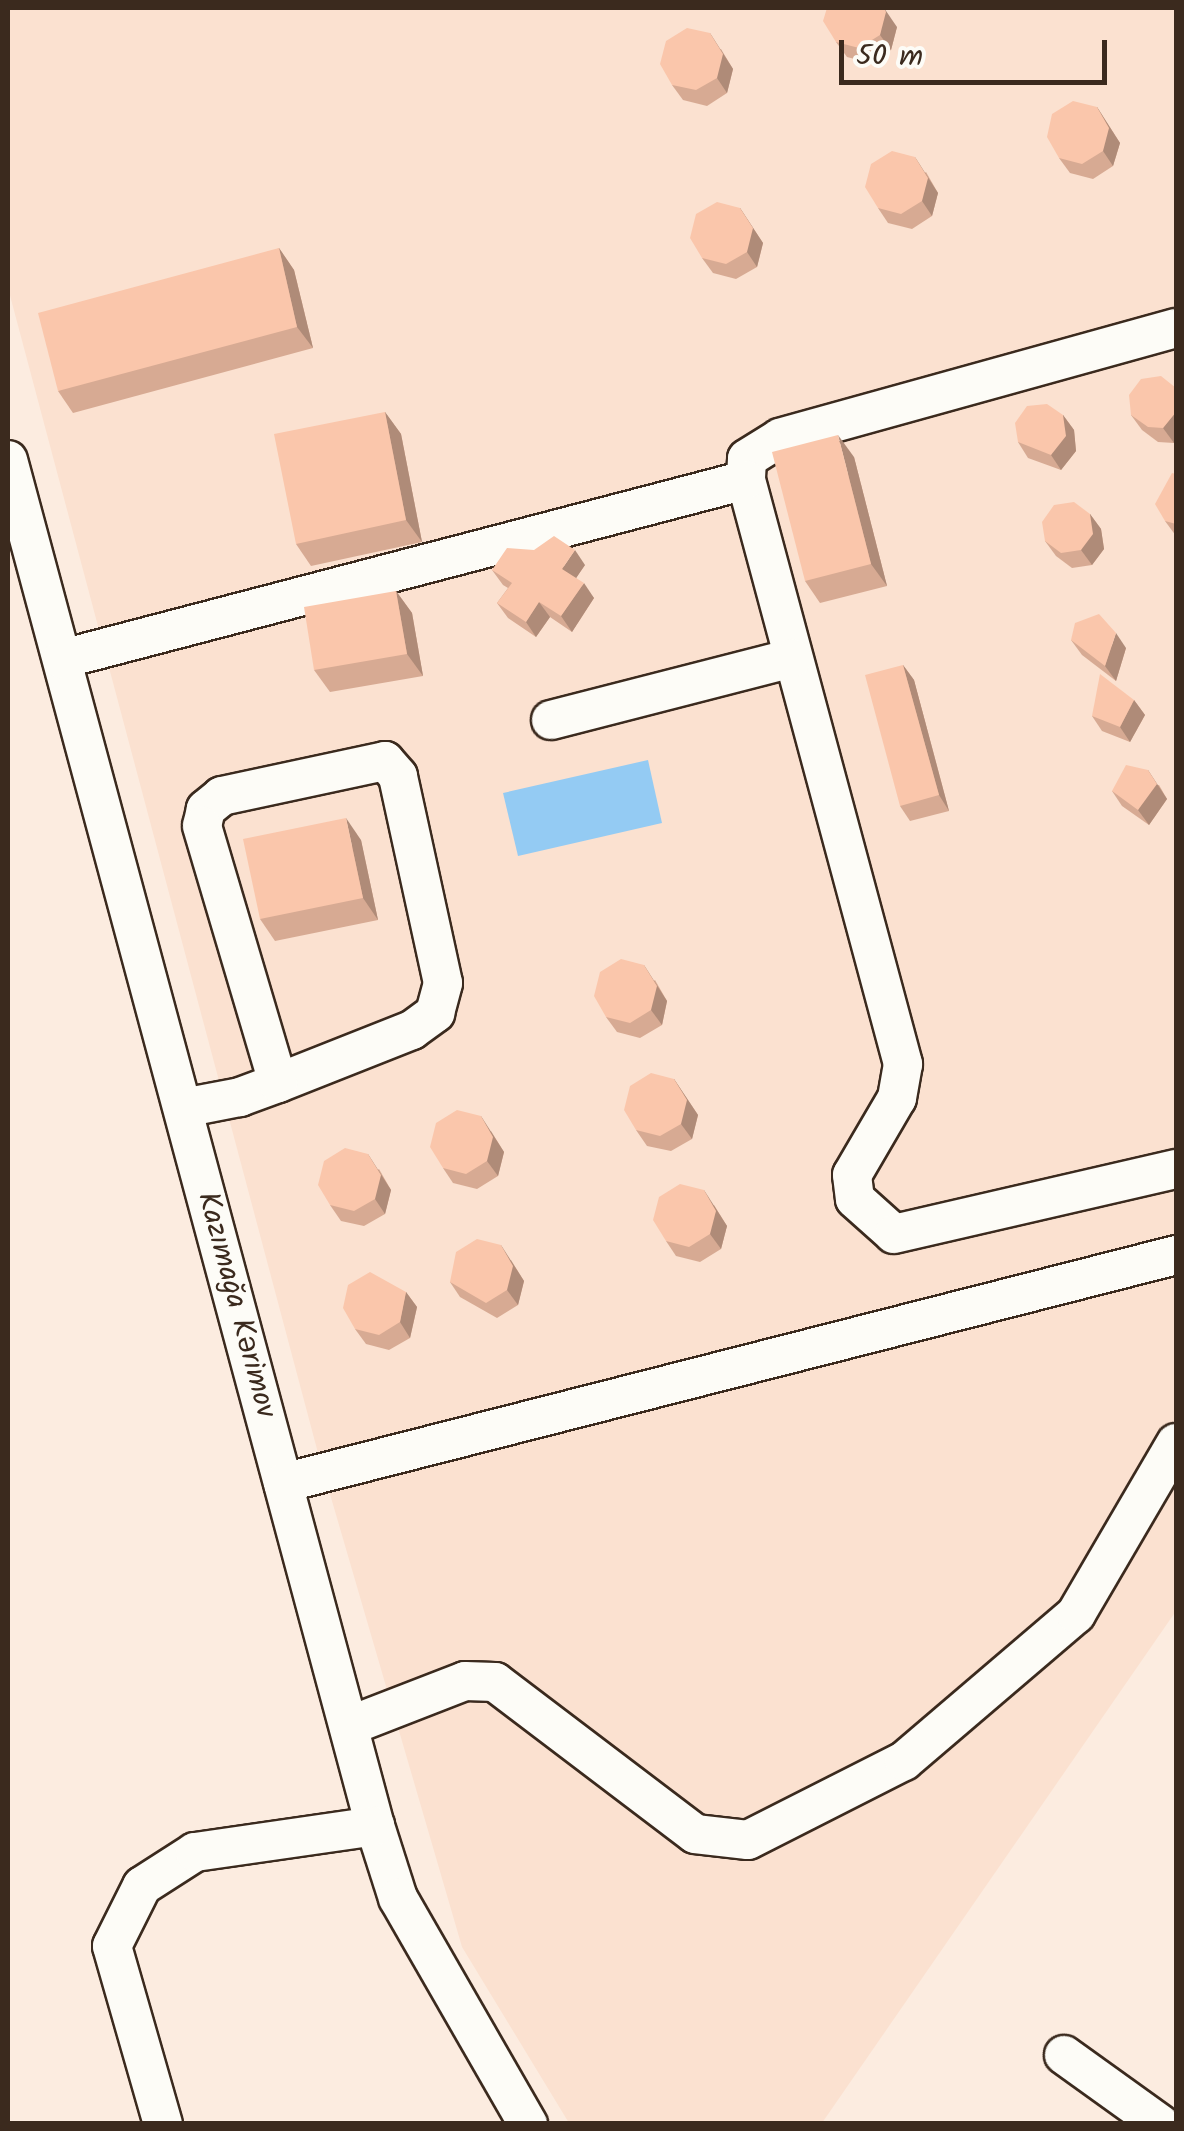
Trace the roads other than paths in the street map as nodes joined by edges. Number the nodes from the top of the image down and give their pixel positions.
1 (1176, 328) edge
2 (8, 460) edge
3 (746, 480) junction
4 (792, 658) junction
5 (62, 659) junction
6 (550, 720) dead end
7 (278, 1083) junction
8 (183, 1108) junction
9 (1176, 1169) edge
10 (1176, 1255) edge
11 (1176, 1443) edge
12 (283, 1484) junction
13 (349, 1726) junction
14 (375, 1826) junction
15 (1064, 2055) dead end
16 (162, 2124) edge
17 (528, 2124) edge
18 (1160, 2124) edge

1 - 3 street
2 - 5 street, Kazımağa Kərimov
3 - 4 street
3 - 5 street
4 - 6 street
4 - 9 street
5 - 8 street, Kazımağa Kərimov
7 - 7 street
7 - 8 street
8 - 12 street, Kazımağa Kərimov
10 - 12 street
11 - 13 street
12 - 13 street, Kazımağa Kərimov
13 - 14 street, Kazımağa Kərimov
14 - 16 street
14 - 17 street, Kazımağa Kərimov
15 - 18 street

